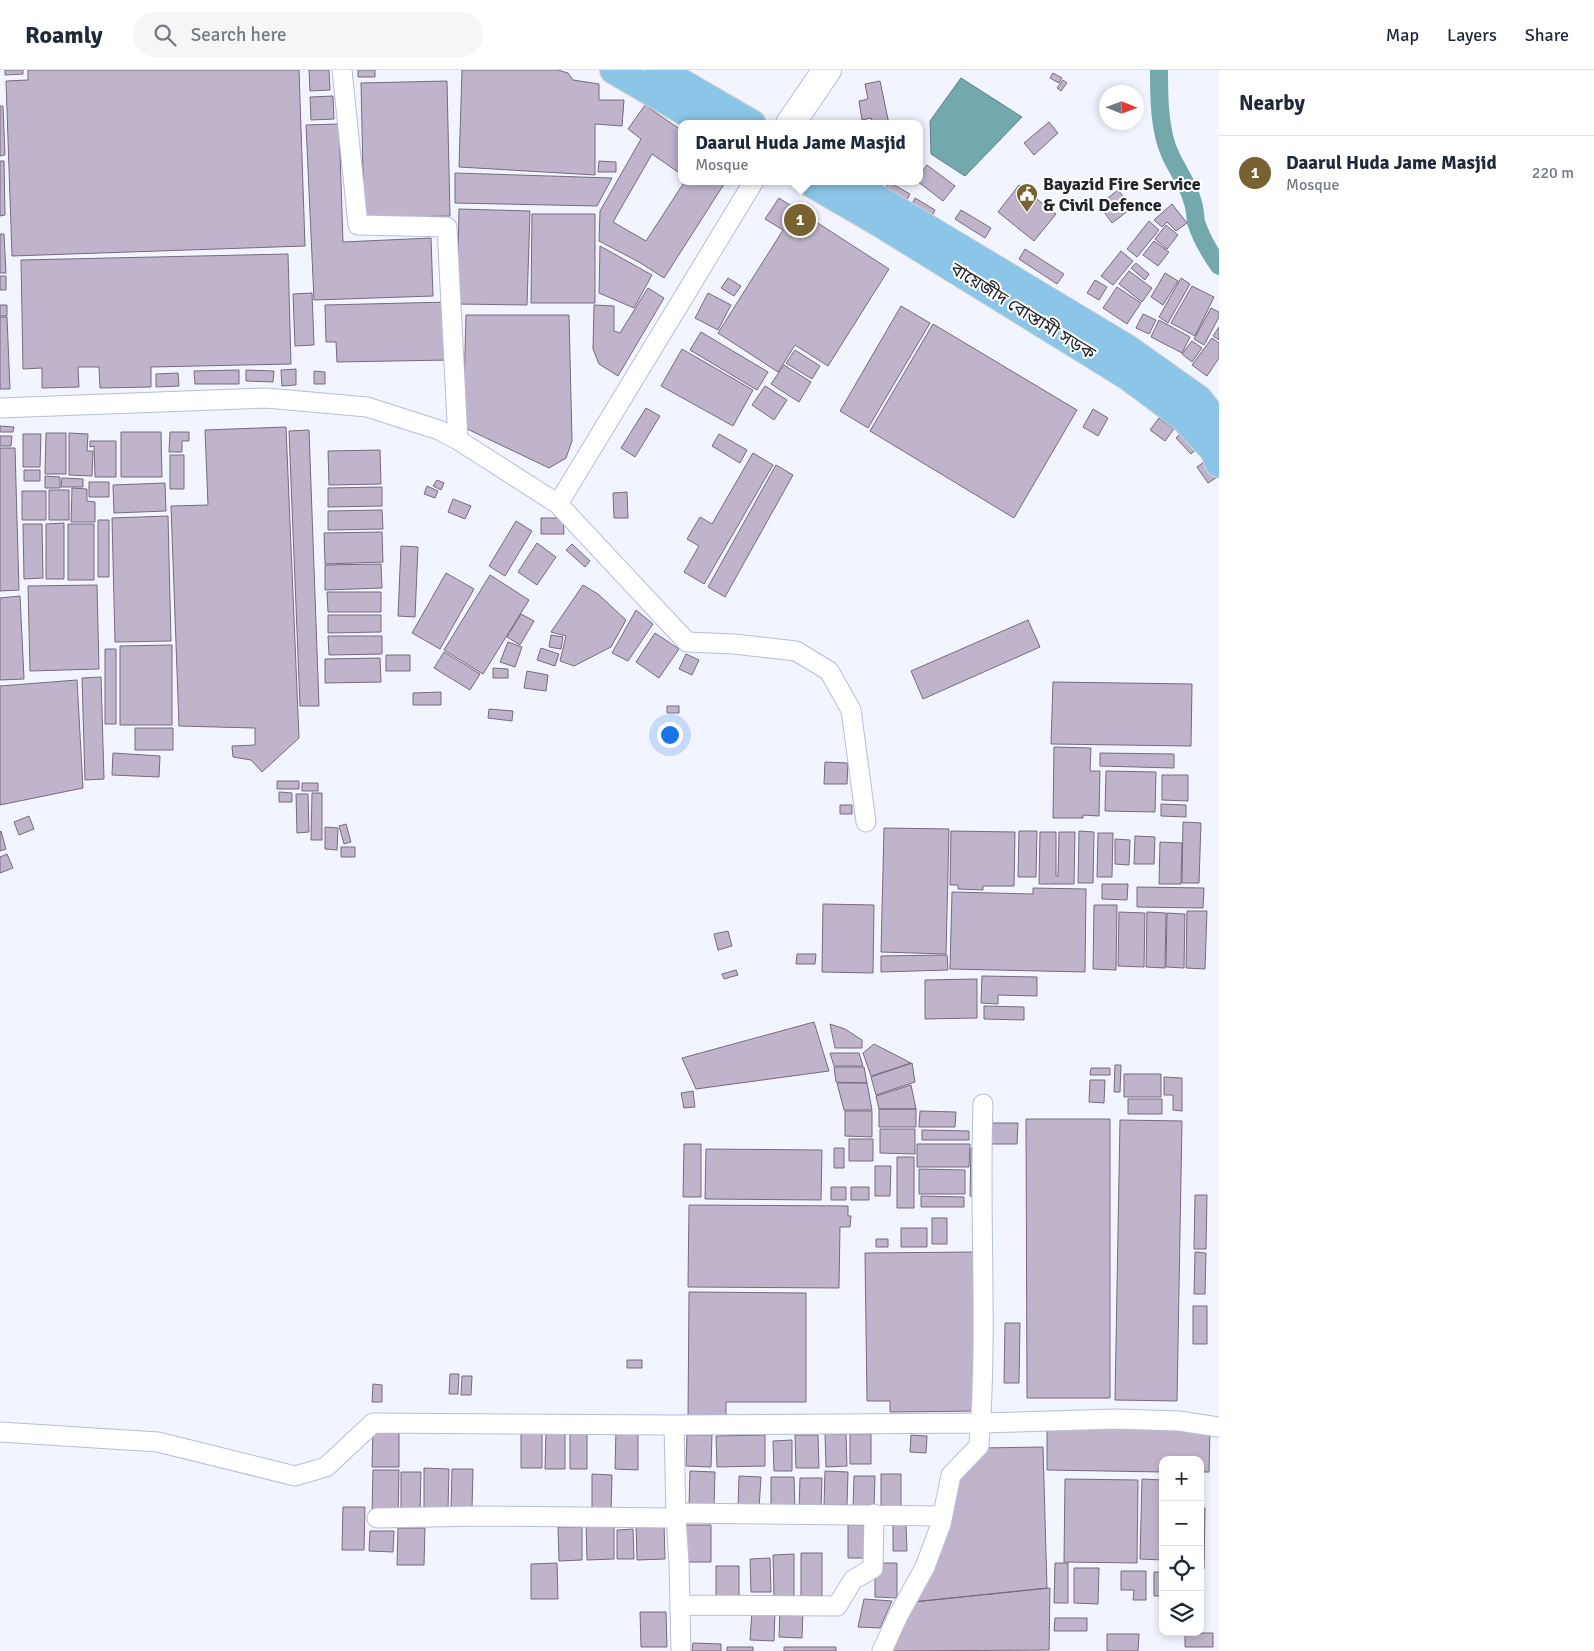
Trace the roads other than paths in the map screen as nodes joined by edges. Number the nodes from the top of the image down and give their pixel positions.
1 (342, 70) edge
2 (614, 70) edge
3 (659, 70) edge
4 (827, 70) edge
5 (701, 120) edge
6 (745, 120) edge
7 (793, 120) edge
8 (752, 185) edge
9 (815, 185) edge
10 (855, 185) edge
11 (0, 408) edge
12 (1219, 424) edge
13 (458, 440) junction
14 (1219, 462) edge
15 (558, 504) junction
16 (866, 822) dead end
17 (983, 1104) dead end
18 (981, 1423) junction
19 (674, 1425) junction
20 (1219, 1427) edge
21 (0, 1432) edge
22 (874, 1514) junction
23 (676, 1515) junction
24 (942, 1516) junction
25 (377, 1518) dead end
26 (680, 1604) junction
27 (681, 1651) edge
28 (882, 1651) edge

1 - 13 street
2 - 5 main road
3 - 6 main road
4 - 7 street
8 - 15 street
9 - 14 main road, বায়েজীদ বোস্তামী সড়ক
10 - 12 main road, বায়েজীদ বোস্তামী সড়ক
11 - 13 street
13 - 15 street
15 - 16 street
17 - 18 street
18 - 19 street
18 - 20 street
18 - 24 street
19 - 21 street
19 - 23 street
22 - 23 street
22 - 24 street
22 - 26 street
23 - 25 street
23 - 26 street
24 - 28 street
26 - 27 street

